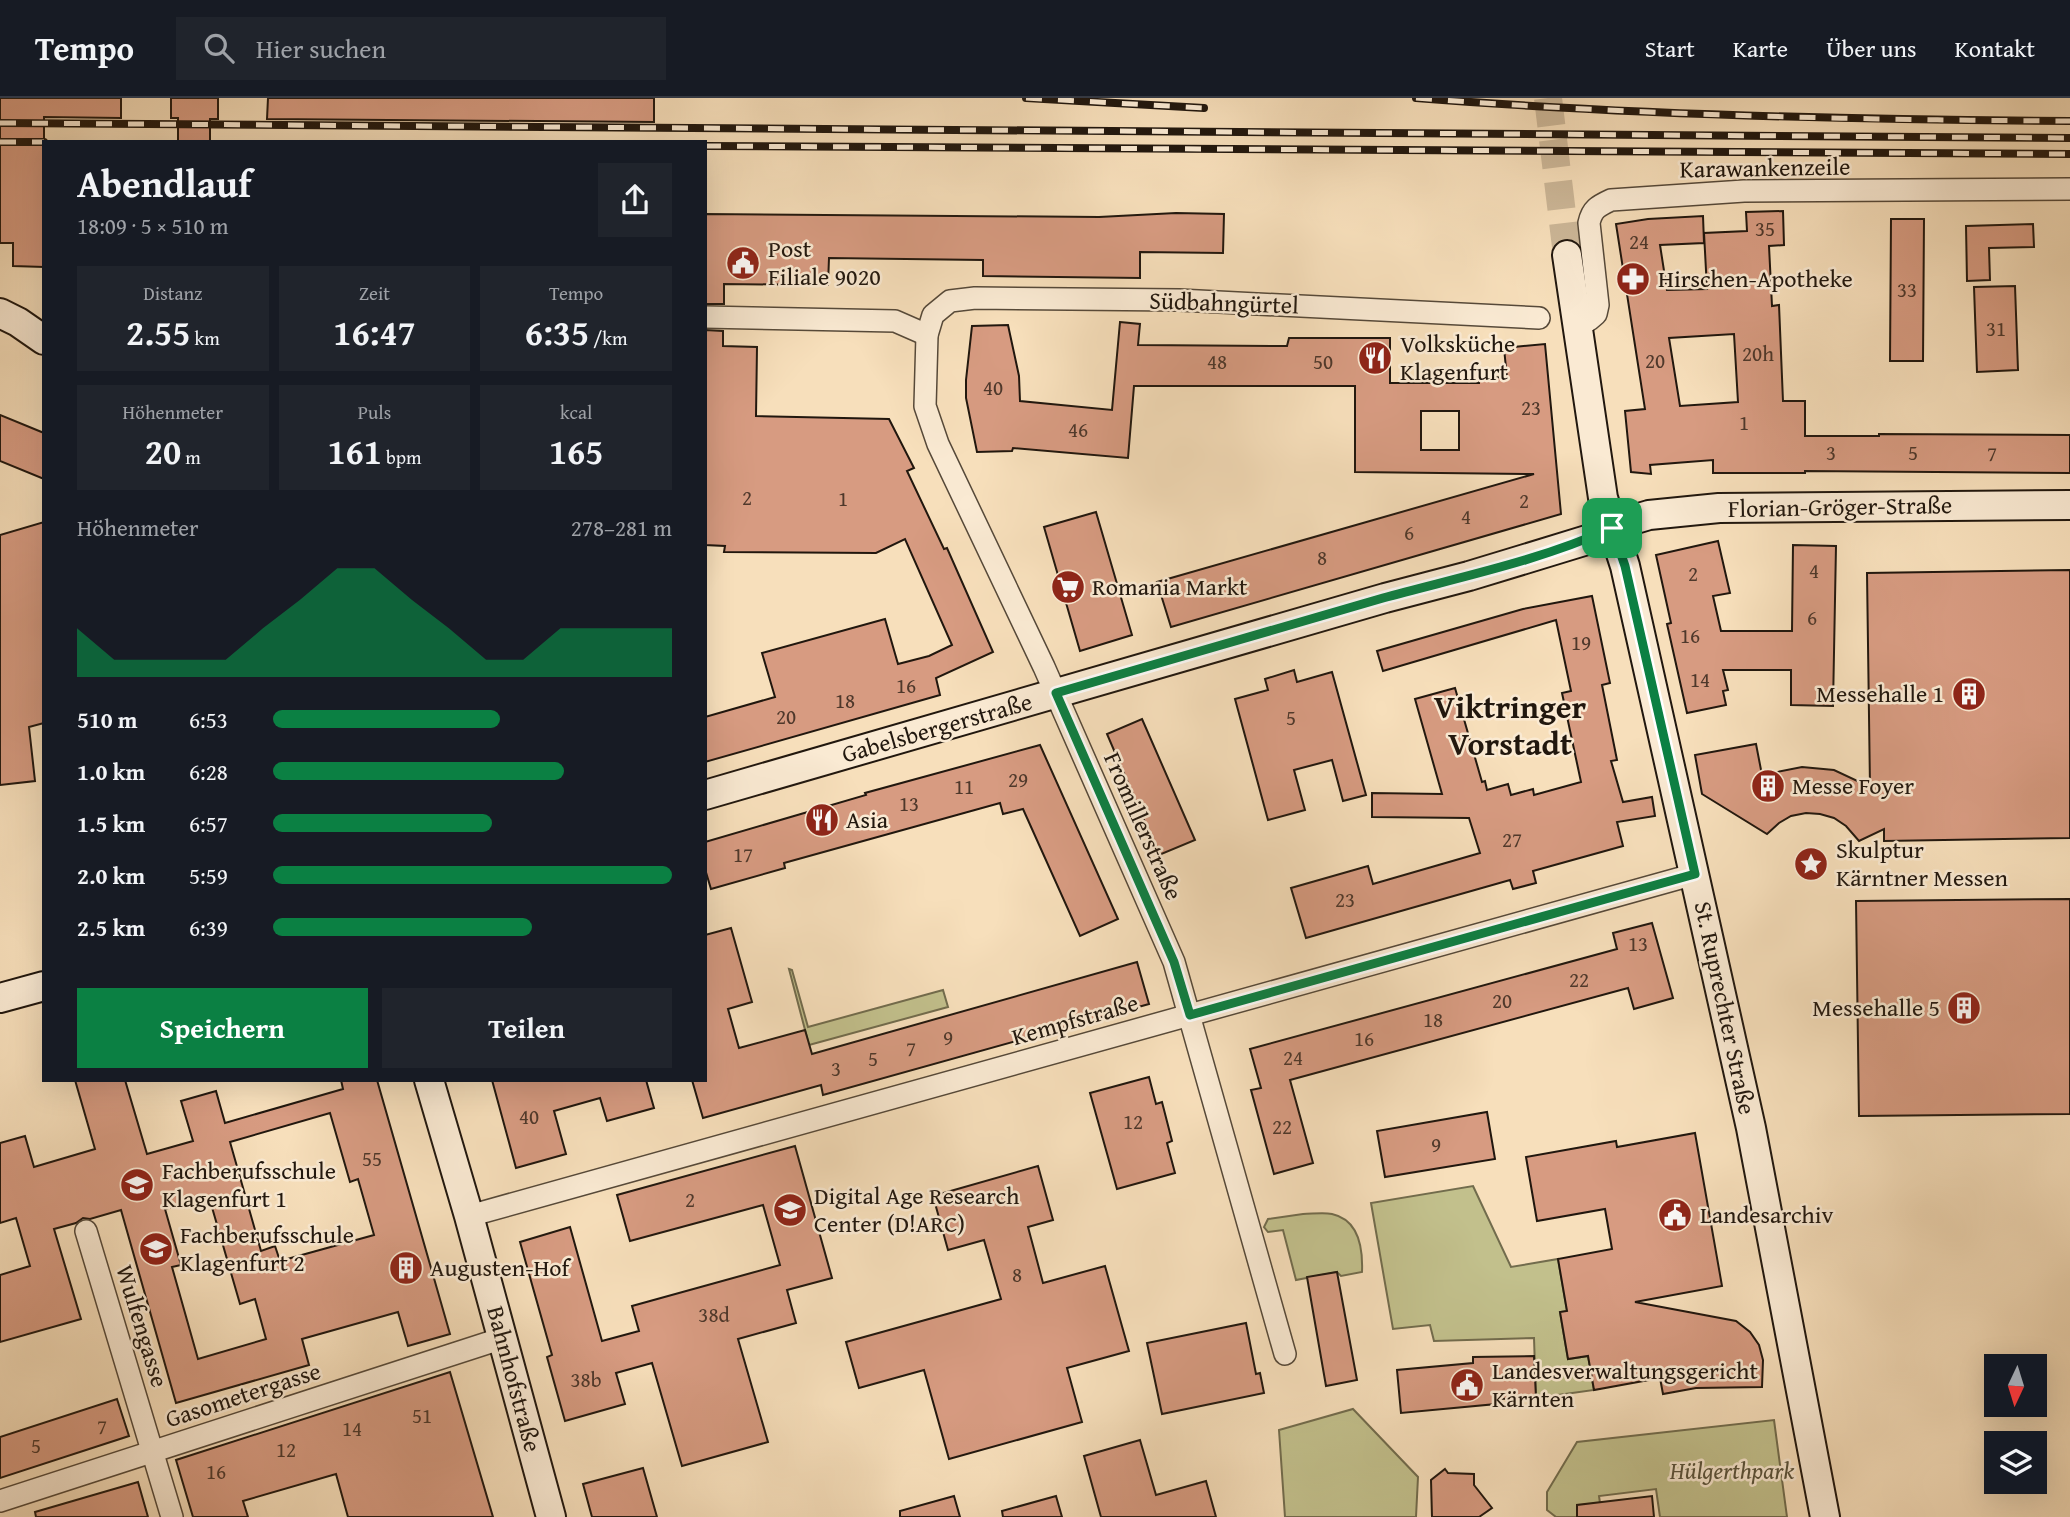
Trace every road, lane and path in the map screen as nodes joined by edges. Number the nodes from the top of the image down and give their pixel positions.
1 (2070, 190) edge
2 (1567, 255) tunnel mouth
3 (0, 313) edge
4 (707, 317) edge
5 (1539, 318) dead end
6 (1575, 319) junction
7 (927, 335) junction
8 (42, 339) edge
9 (2070, 505) edge
10 (1612, 528) junction
11 (1056, 693) junction
12 (707, 794) edge
13 (1695, 874) junction
14 (42, 987) edge
15 (0, 998) edge
16 (1190, 1015) junction
17 (430, 1082) edge
18 (469, 1216) junction
19 (86, 1231) dead end
20 (503, 1338) junction
21 (1285, 1354) dead end
22 (153, 1452) junction
23 (0, 1502) edge
24 (172, 1517) edge
25 (551, 1517) edge
26 (1825, 1517) edge

1 - 6 street, Karawankenzeile
2 - 6 street, St. Ruprechter Straße
3 - 8 street
4 - 7 street
5 - 7 street, Südbahngürtel
6 - 10 street, St. Ruprechter Straße
7 - 11 street, Fromillerstraße
9 - 10 street, Florian-Gröger-Straße
10 - 11 street, Gabelsbergerstraße
10 - 13 street, St. Ruprechter Straße
11 - 12 street, Gabelsbergerstraße
11 - 16 street, Fromillerstraße
13 - 16 street, Kempfstraße
13 - 26 street, St. Ruprechter Straße
14 - 15 street
16 - 18 street, Kempfstraße
16 - 21 street, Fromillerstraße
17 - 18 street, Bahnhofstraße
18 - 20 street, Bahnhofstraße
19 - 22 street, Wulfengasse
20 - 22 street, Gasometergasse
20 - 25 street, Bahnhofstraße
22 - 23 street, Gasometergasse
22 - 24 street, Wulfengasse

